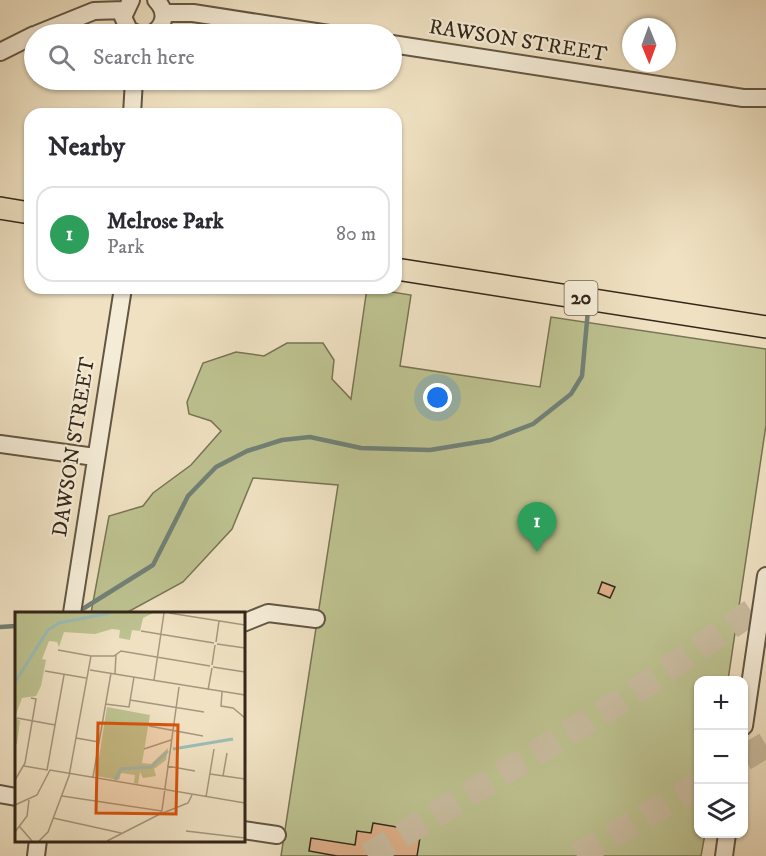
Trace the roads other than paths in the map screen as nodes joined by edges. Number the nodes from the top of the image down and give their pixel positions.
1 (128, 5) edge
2 (160, 6) edge
3 (194, 7) edge
4 (63, 24) edge
5 (125, 24) edge
6 (162, 24) edge
7 (279, 24) edge
8 (24, 41) edge
9 (402, 46) edge
10 (0, 52) edge
11 (133, 90) edge
12 (743, 98) junction
13 (766, 98) edge
14 (132, 108) edge
15 (766, 110) edge
16 (0, 208) edge
17 (24, 212) edge
18 (402, 270) edge
19 (122, 294) edge
20 (766, 327) edge
21 (0, 444) edge
22 (95, 456) junction
23 (766, 576) edge
24 (72, 612) edge
25 (316, 620) dead end
26 (244, 623) edge
27 (759, 675) edge
28 (748, 712) edge
29 (0, 794) edge
30 (15, 797) edge
31 (244, 830) edge
32 (277, 835) dead end
33 (726, 838) edge
34 (38, 841) edge
35 (36, 856) edge
36 (724, 856) edge

1 - 4 street
1 - 5 street
2 - 3 street
2 - 6 street
3 - 7 street
8 - 10 street
9 - 12 street, RAWSON STREET
11 - 14 street
12 - 13 street, RAWSON STREET
12 - 15 street, RAWSON STREET
16 - 17 main road
18 - 20 main road, 20
19 - 22 street, DAWSON STREET
21 - 22 street
22 - 24 street, DAWSON STREET
23 - 27 street
25 - 26 street
27 - 28 street
29 - 30 street
31 - 32 street
33 - 36 street
34 - 35 street

